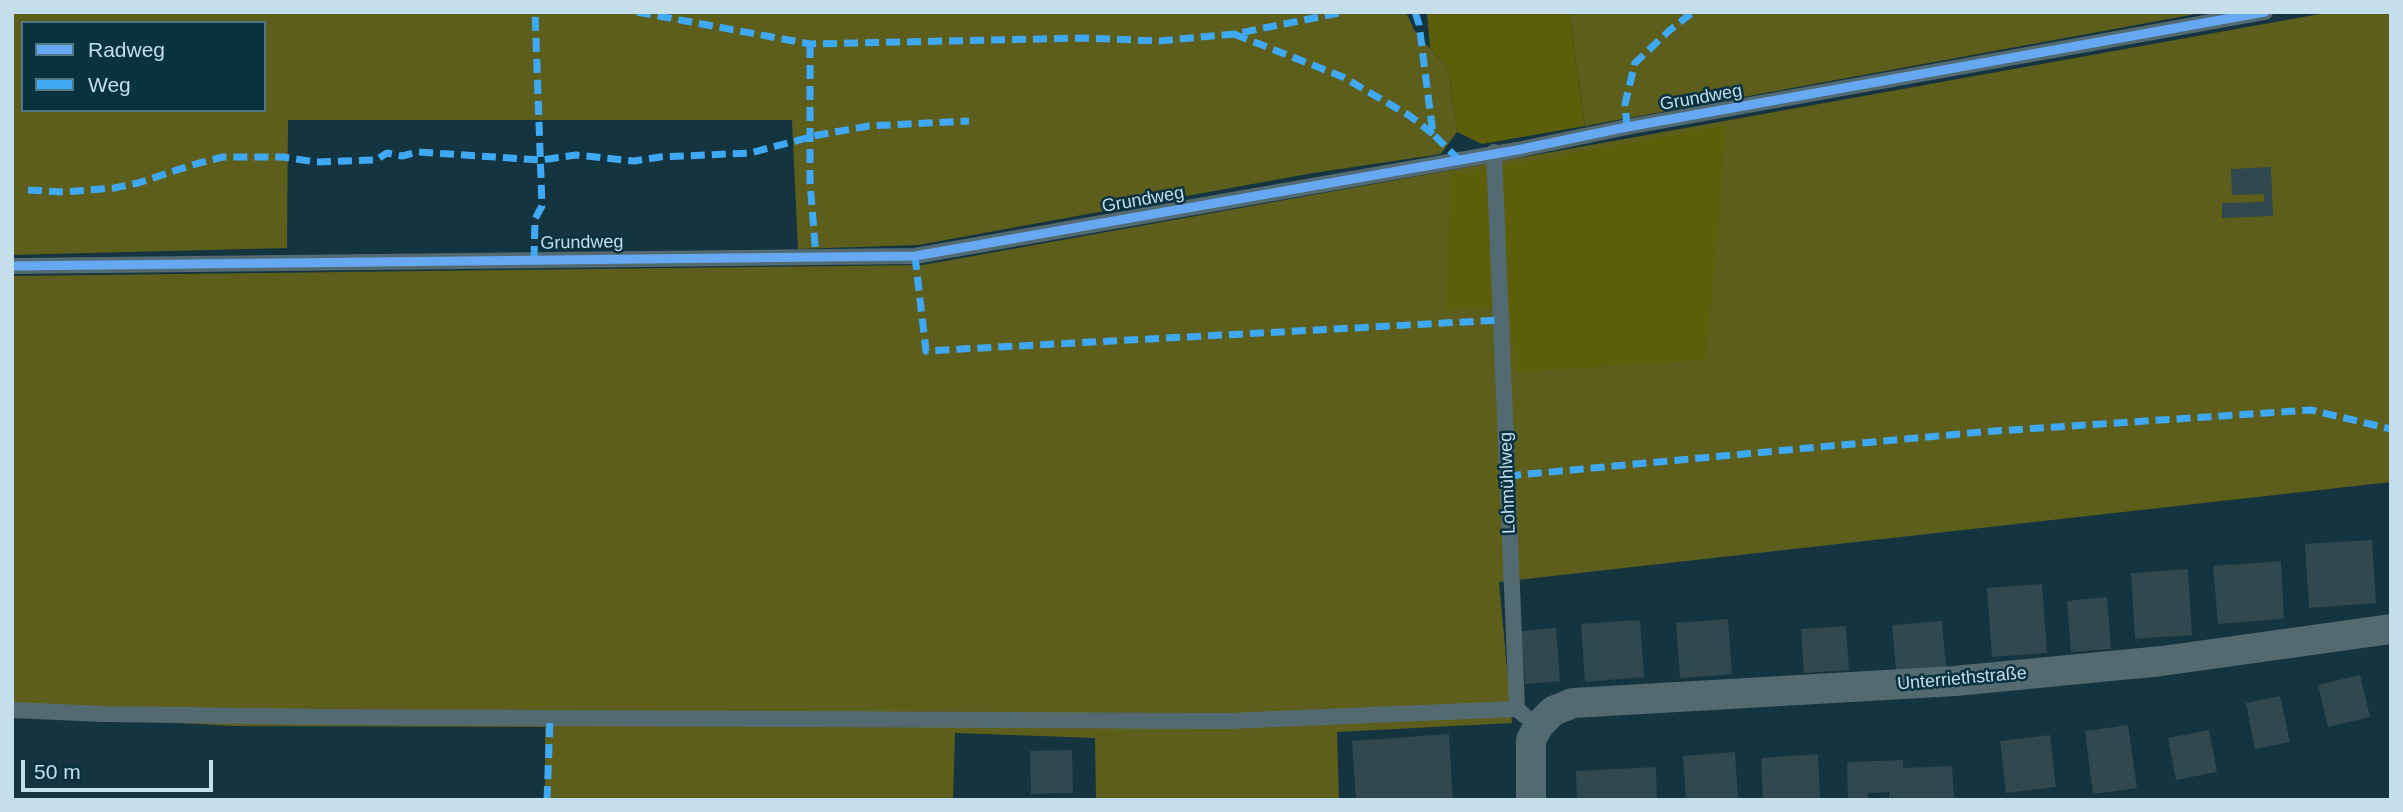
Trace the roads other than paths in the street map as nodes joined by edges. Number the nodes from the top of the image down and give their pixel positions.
1 (2265, 12) edge
2 (1494, 152) junction
3 (12, 266) edge
4 (2391, 629) edge
5 (12, 710) edge
6 (1528, 717) junction
7 (1531, 800) edge

1 - 2 lane, Grundweg
2 - 3 lane, Grundweg
2 - 6 lane, Lohmühlweg
4 - 6 street, Unterriethstraße
5 - 6 lane
6 - 7 street, Lohmühlweg

